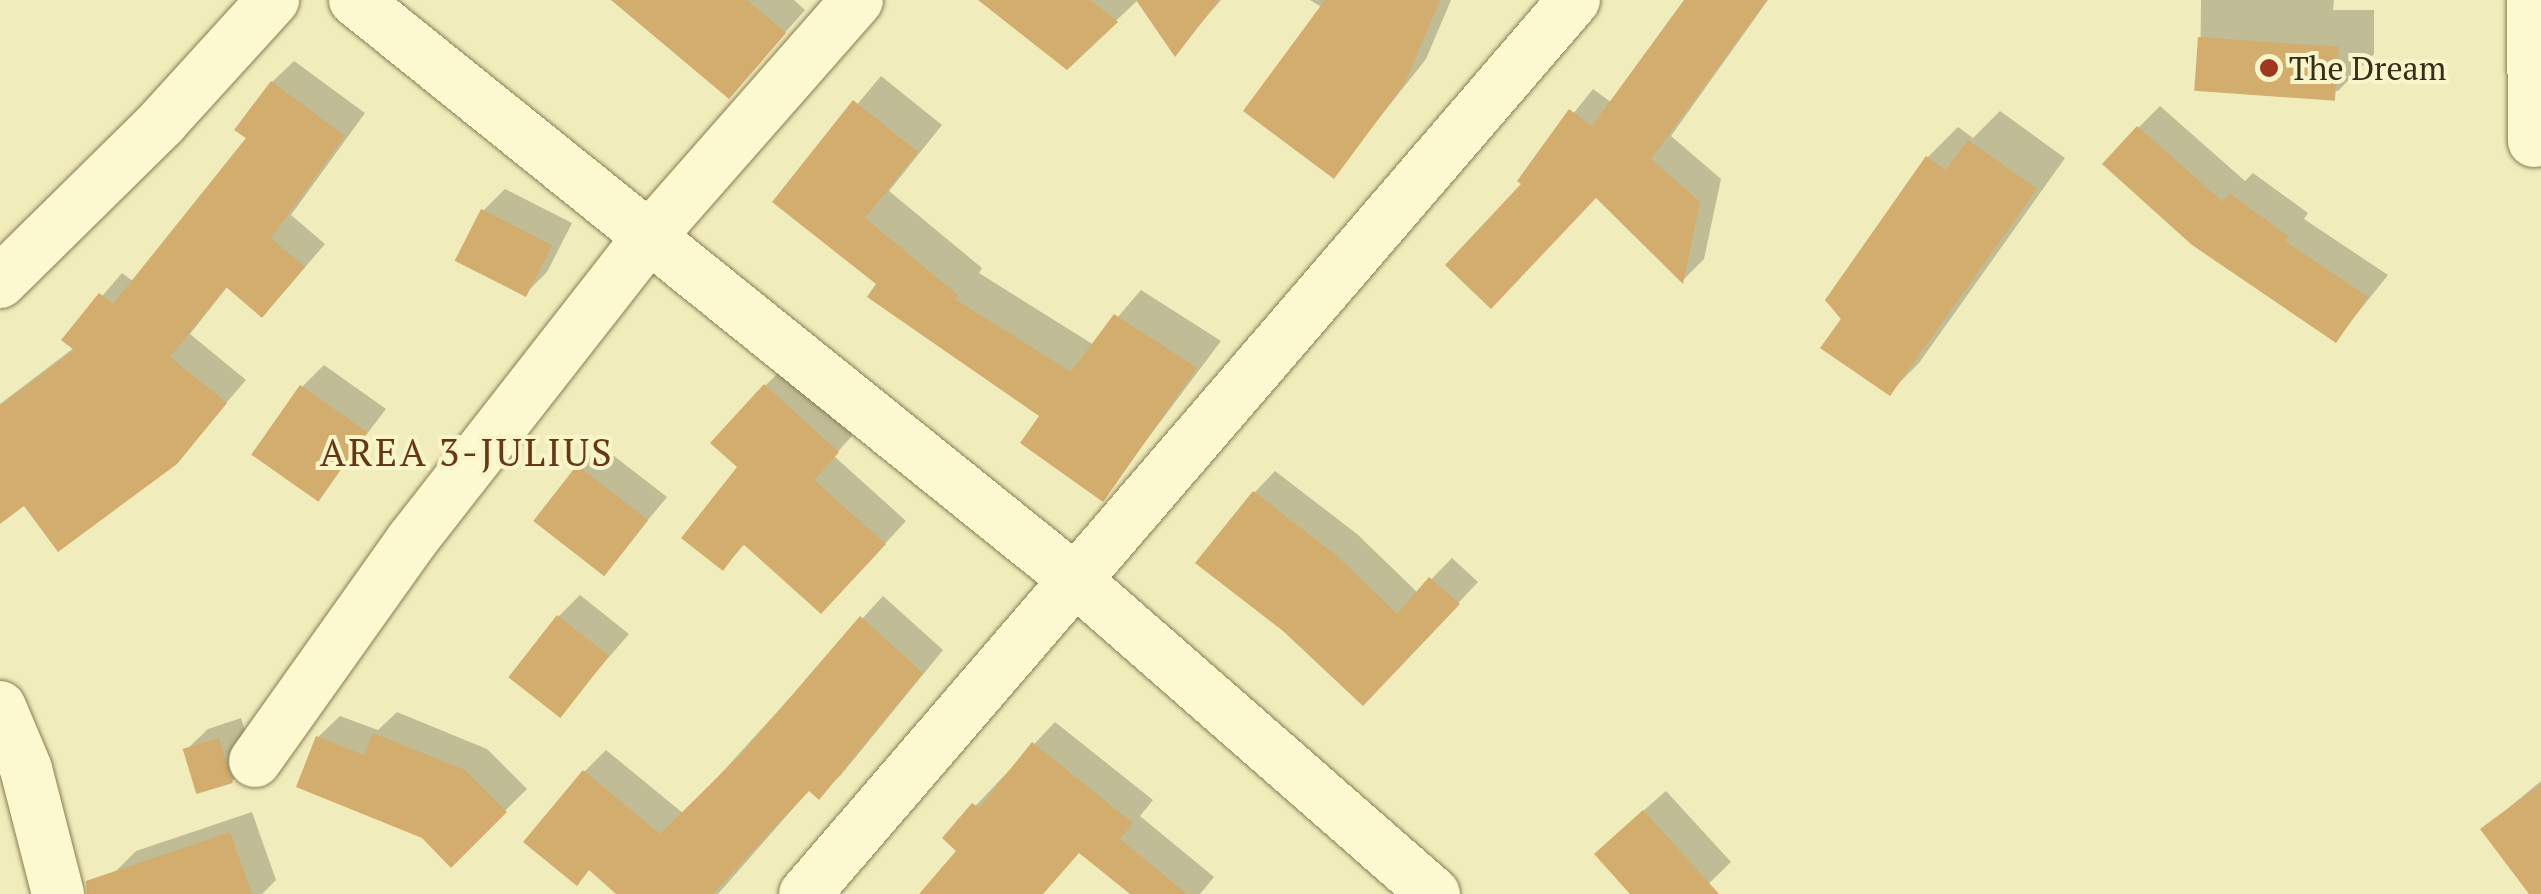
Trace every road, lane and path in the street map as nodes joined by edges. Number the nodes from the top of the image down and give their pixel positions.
1 (272, 0) edge
2 (355, 0) edge
3 (857, 0) edge
4 (1574, 0) edge
5 (2533, 0) edge
6 (2534, 141) dead end
7 (649, 237) junction
8 (0, 282) edge
9 (1072, 577) junction
10 (0, 707) edge
11 (255, 761) dead end
12 (58, 894) edge
13 (804, 894) edge
14 (1434, 894) edge

1 - 8 street
2 - 7 street
3 - 7 street
4 - 9 street
5 - 6 street
7 - 9 street
7 - 11 street
9 - 13 street
9 - 14 street
10 - 12 street

